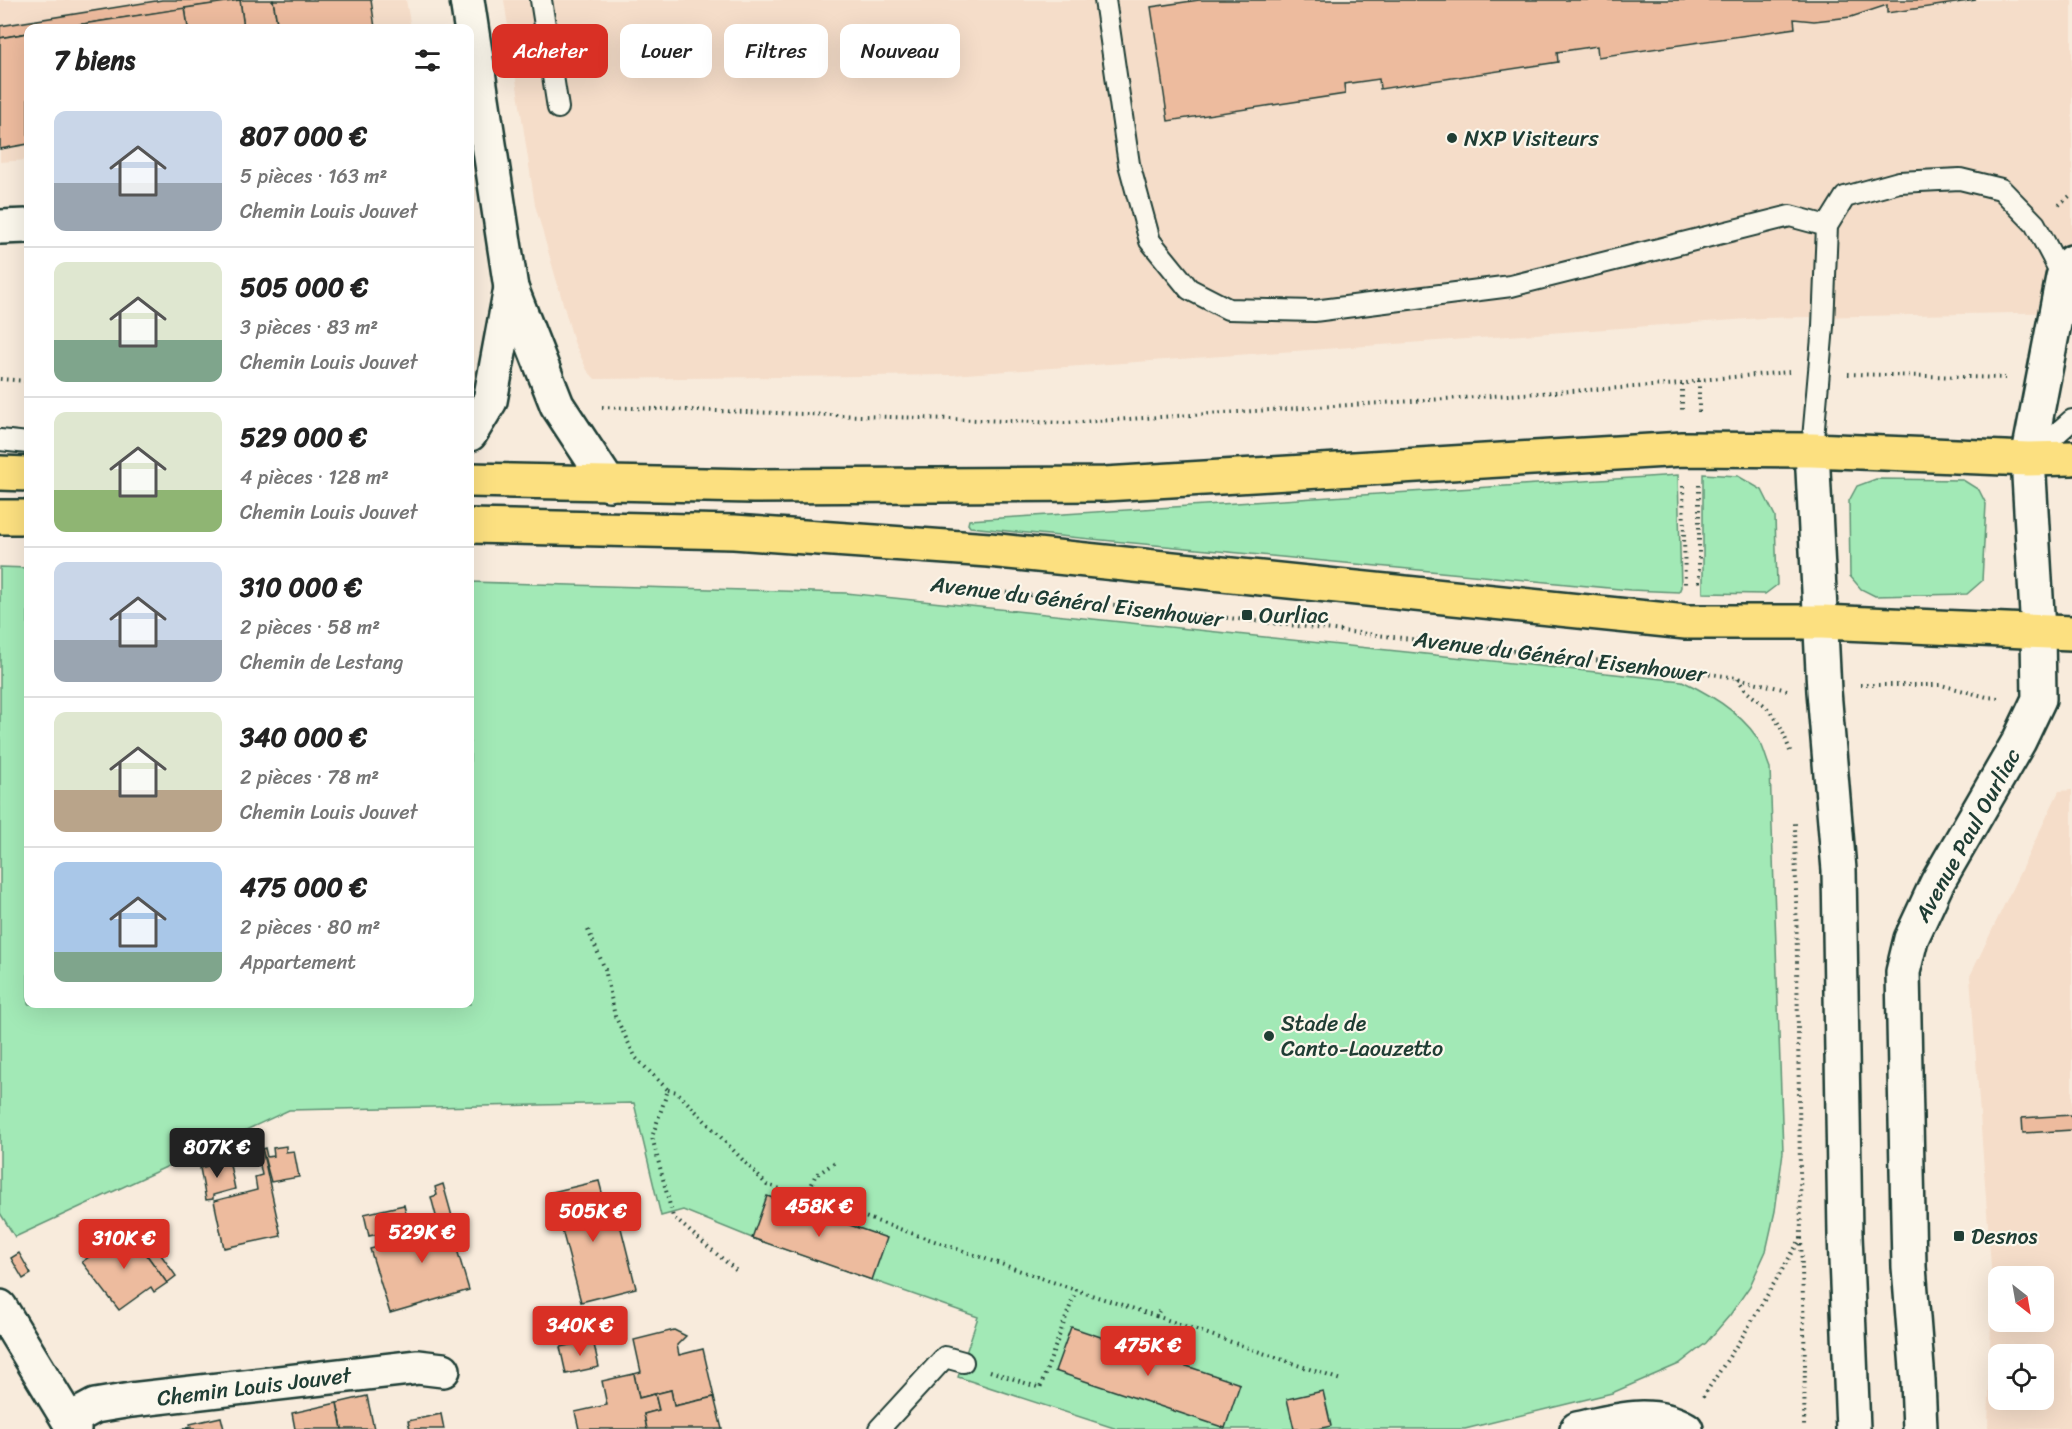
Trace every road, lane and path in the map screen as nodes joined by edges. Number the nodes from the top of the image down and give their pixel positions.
1 (467, 0) edge
2 (541, 0) edge
3 (1105, 0) edge
4 (469, 24) edge
5 (474, 86) edge
6 (558, 108) dead end
7 (483, 197) edge
8 (24, 226) edge
9 (1827, 226) junction
10 (0, 227) edge
11 (2067, 269) edge
12 (511, 288) junction
13 (1781, 372) dead end
14 (1853, 374) dead end
15 (2045, 377) junction
16 (0, 379) edge
17 (1699, 380) junction
18 (24, 381) edge
19 (1682, 384) junction
20 (593, 406) dead end
21 (2072, 420) edge
22 (474, 428) edge
23 (0, 440) edge
24 (24, 443) edge
25 (1691, 449) junction
26 (1812, 450) junction
27 (2072, 458) edge
28 (2028, 459) junction
29 (0, 473) edge
30 (24, 474) edge
31 (474, 480) edge
32 (609, 484) junction
33 (0, 517) edge
34 (24, 517) edge
35 (474, 526) edge
36 (984, 590) dead end
37 (1693, 622) junction
38 (1822, 622) junction
39 (2038, 631) junction
40 (2072, 633) edge
41 (1686, 671) junction
42 (1698, 672) junction
43 (1737, 678) junction
44 (1824, 691) junction
45 (2039, 699) junction
46 (1790, 752) dead end
47 (1795, 822) dead end
48 (588, 930) dead end
49 (668, 1090) junction
50 (834, 1163) dead end
51 (807, 1197) junction
52 (1801, 1238) junction
53 (738, 1272) dead end
54 (1076, 1290) junction
55 (0, 1307) edge
56 (1159, 1311) dead end
57 (1156, 1317) junction
58 (963, 1362) joint
59 (443, 1370) dead end
60 (1341, 1380) dead end
61 (72, 1425) edge
62 (1685, 1428) edge
63 (879, 1429) edge
64 (1577, 1429) edge
65 (1804, 1429) edge
66 (1853, 1429) edge
67 (1920, 1429) edge

1 - 4 main road
2 - 6 lane
3 - 9 lane
5 - 7 main road
7 - 12 main road
8 - 10 main road
9 - 11 lane
9 - 26 lane
11 - 15 main road, Avenue Paul Ourliac
12 - 22 main road
12 - 32 main road
13 - 17 path
14 - 15 path
15 - 28 main road, Avenue Paul Ourliac
16 - 18 path
17 - 19 path
17 - 25 path
19 - 20 path
19 - 25 path
21 - 28 lane
23 - 24 lane
25 - 26 main road
25 - 32 main road
25 - 37 path
25 - 37 path
26 - 28 main road
26 - 38 main road
27 - 28 main road
28 - 39 main road, Avenue Paul Ourliac
29 - 30 main road
31 - 32 main road
33 - 34 main road
35 - 37 main road, Avenue du Général Eisenhower
36 - 41 path, Avenue du Général Eisenhower
37 - 38 main road, Avenue du Général Eisenhower
37 - 41 path
37 - 42 path
38 - 39 main road, Avenue du Général Eisenhower
38 - 44 main road
39 - 40 main road, Avenue du Général Eisenhower
39 - 45 main road, Avenue Paul Ourliac
41 - 42 path, Avenue du Général Eisenhower
42 - 43 path, Avenue du Général Eisenhower
43 - 44 path, Avenue du Général Eisenhower
43 - 46 path
44 - 45 path, Avenue du Général Eisenhower
44 - 66 main road
45 - 67 main road, Avenue Paul Ourliac
47 - 52 path
48 - 49 path
49 - 51 path
49 - 53 path
50 - 51 path
51 - 54 path
52 - 62 path
52 - 65 path
54 - 57 path
54 - 58 path
55 - 61 main road
56 - 57 path
57 - 60 path
58 - 63 lane
59 - 61 main road, Chemin Louis Jouvet
62 - 64 main road

